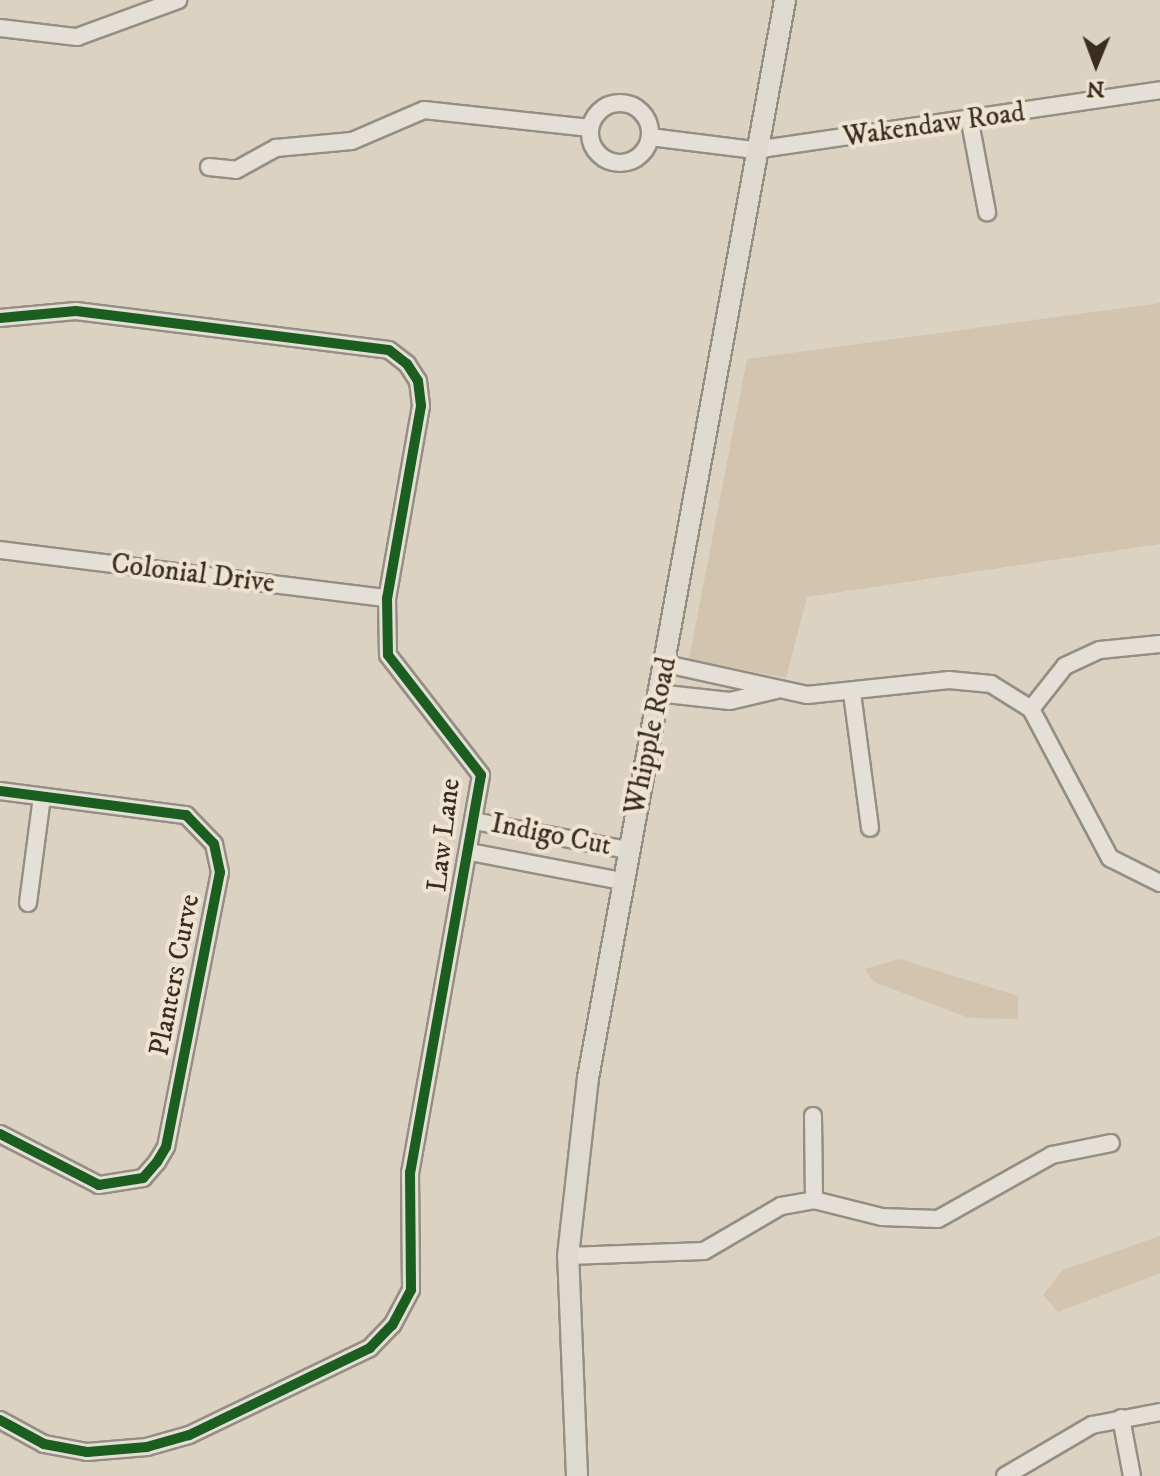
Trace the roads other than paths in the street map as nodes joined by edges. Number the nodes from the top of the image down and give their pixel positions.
1 (178, 0) edge
2 (785, 0) edge
3 (0, 28) edge
4 (1160, 90) edge
5 (970, 122) junction
6 (590, 128) junction
7 (650, 137) junction
8 (755, 150) junction
9 (209, 167) dead end
10 (987, 212) dead end
11 (0, 318) edge
12 (0, 550) edge
13 (387, 598) junction
14 (1160, 644) edge
15 (666, 664) junction
16 (778, 690) junction
17 (657, 693) junction
18 (852, 693) junction
19 (1031, 709) junction
20 (0, 791) edge
21 (42, 797) junction
22 (474, 821) junction
23 (870, 828) dead end
24 (628, 850) junction
25 (470, 852) junction
26 (622, 881) junction
27 (1160, 883) edge
28 (28, 903) dead end
29 (813, 1116) dead end
30 (0, 1134) edge
31 (1111, 1143) dead end
32 (814, 1200) junction
33 (568, 1256) junction
34 (1160, 1412) edge
35 (1121, 1418) junction
36 (0, 1420) edge
37 (577, 1476) edge
38 (1005, 1476) edge
39 (1132, 1476) edge

1 - 3 street
2 - 8 main road, Whipple Road
4 - 5 street, Wakendaw Road
5 - 8 street, Wakendaw Road
5 - 10 street
6 - 7 street
6 - 7 street
6 - 9 street
7 - 8 street, Wakendaw Road
8 - 15 main road, Whipple Road
11 - 13 street, Law Lane
12 - 13 street, Colonial Drive
13 - 22 street, Law Lane
14 - 19 street
15 - 16 street
15 - 17 main road, Whipple Road
16 - 17 street
16 - 18 street
17 - 24 main road, Whipple Road
18 - 19 street
18 - 23 street
19 - 27 street
20 - 21 street, Planters Curve
21 - 28 street
21 - 30 street, Planters Curve
22 - 24 street, Indigo Cut
22 - 25 street, Law Lane
24 - 26 main road, Whipple Road
25 - 26 street, Indigo Cut
25 - 36 street, Law Lane
26 - 33 main road, Whipple Road
29 - 32 street
31 - 32 street
32 - 33 street
33 - 37 main road, Whipple Road
34 - 35 street
35 - 38 street
35 - 39 street

